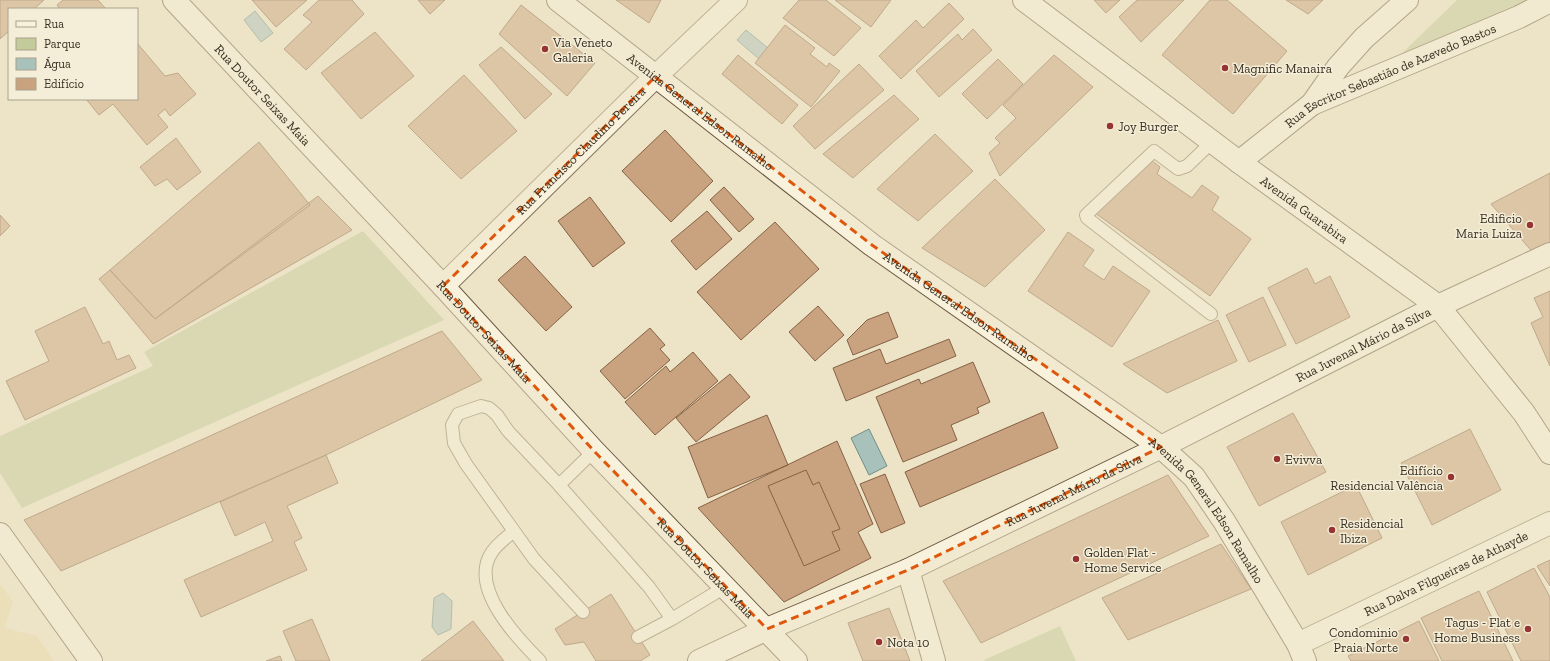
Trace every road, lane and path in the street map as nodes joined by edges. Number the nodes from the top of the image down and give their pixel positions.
1 (174, 0) edge
2 (558, 0) edge
3 (736, 0) edge
4 (1024, 0) edge
5 (1407, 0) edge
6 (1548, 8) edge
7 (655, 77) junction
8 (1312, 104) junction
9 (1212, 142) junction
10 (1238, 162) junction
11 (1550, 254) edge
12 (443, 286) junction
13 (1438, 306) junction
14 (1211, 314) dead end
15 (1161, 447) junction
16 (594, 451) junction
17 (1550, 453) edge
18 (559, 485) junction
19 (1550, 524) edge
20 (514, 531) junction
21 (0, 534) edge
22 (908, 570) junction
23 (725, 587) junction
24 (583, 612) dead end
25 (672, 619) junction
26 (767, 629) junction
27 (638, 636) dead end
28 (1302, 653) edge
29 (91, 661) edge
30 (540, 661) edge
31 (699, 661) edge
32 (796, 661) edge
33 (934, 661) edge

1 - 12 main road, Rua Doutor Seixas Maia
2 - 7 main road, Avenida General Edson Ramalho
3 - 7 main road, Rua Francisco Claudino Pereira
4 - 9 main road, Avenida Guarabira
5 - 8 main road
6 - 8 main road, Rua Escritor Sebastião de Azevedo Bastos
7 - 12 main road, Rua Francisco Claudino Pereira
7 - 15 main road, Avenida General Edson Ramalho
8 - 10 main road, Rua Escritor Sebastião de Azevedo Bastos
9 - 10 main road, Avenida Guarabira
9 - 14 lane
10 - 13 main road, Avenida Guarabira
11 - 13 main road, Rua Juvenal Mário da Silva
12 - 16 main road, Rua Doutor Seixas Maia
13 - 15 main road, Rua Juvenal Mário da Silva
13 - 17 main road, Avenida Guarabira
15 - 22 main road, Rua Juvenal Mário da Silva
15 - 28 main road, Avenida General Edson Ramalho
16 - 18 lane
16 - 23 main road, Rua Doutor Seixas Maia
18 - 20 lane
18 - 25 lane
19 - 28 main road, Rua Dalva Filgueiras de Athayde
20 - 24 lane
20 - 30 lane
21 - 29 main road
22 - 26 main road, Rua Juvenal Mário da Silva
22 - 33 main road
23 - 25 lane
23 - 26 main road, Rua Doutor Seixas Maia
25 - 27 lane
26 - 31 main road, Rua Juvenal Mário da Silva
26 - 32 main road, Rua Doutor Seixas Maia

